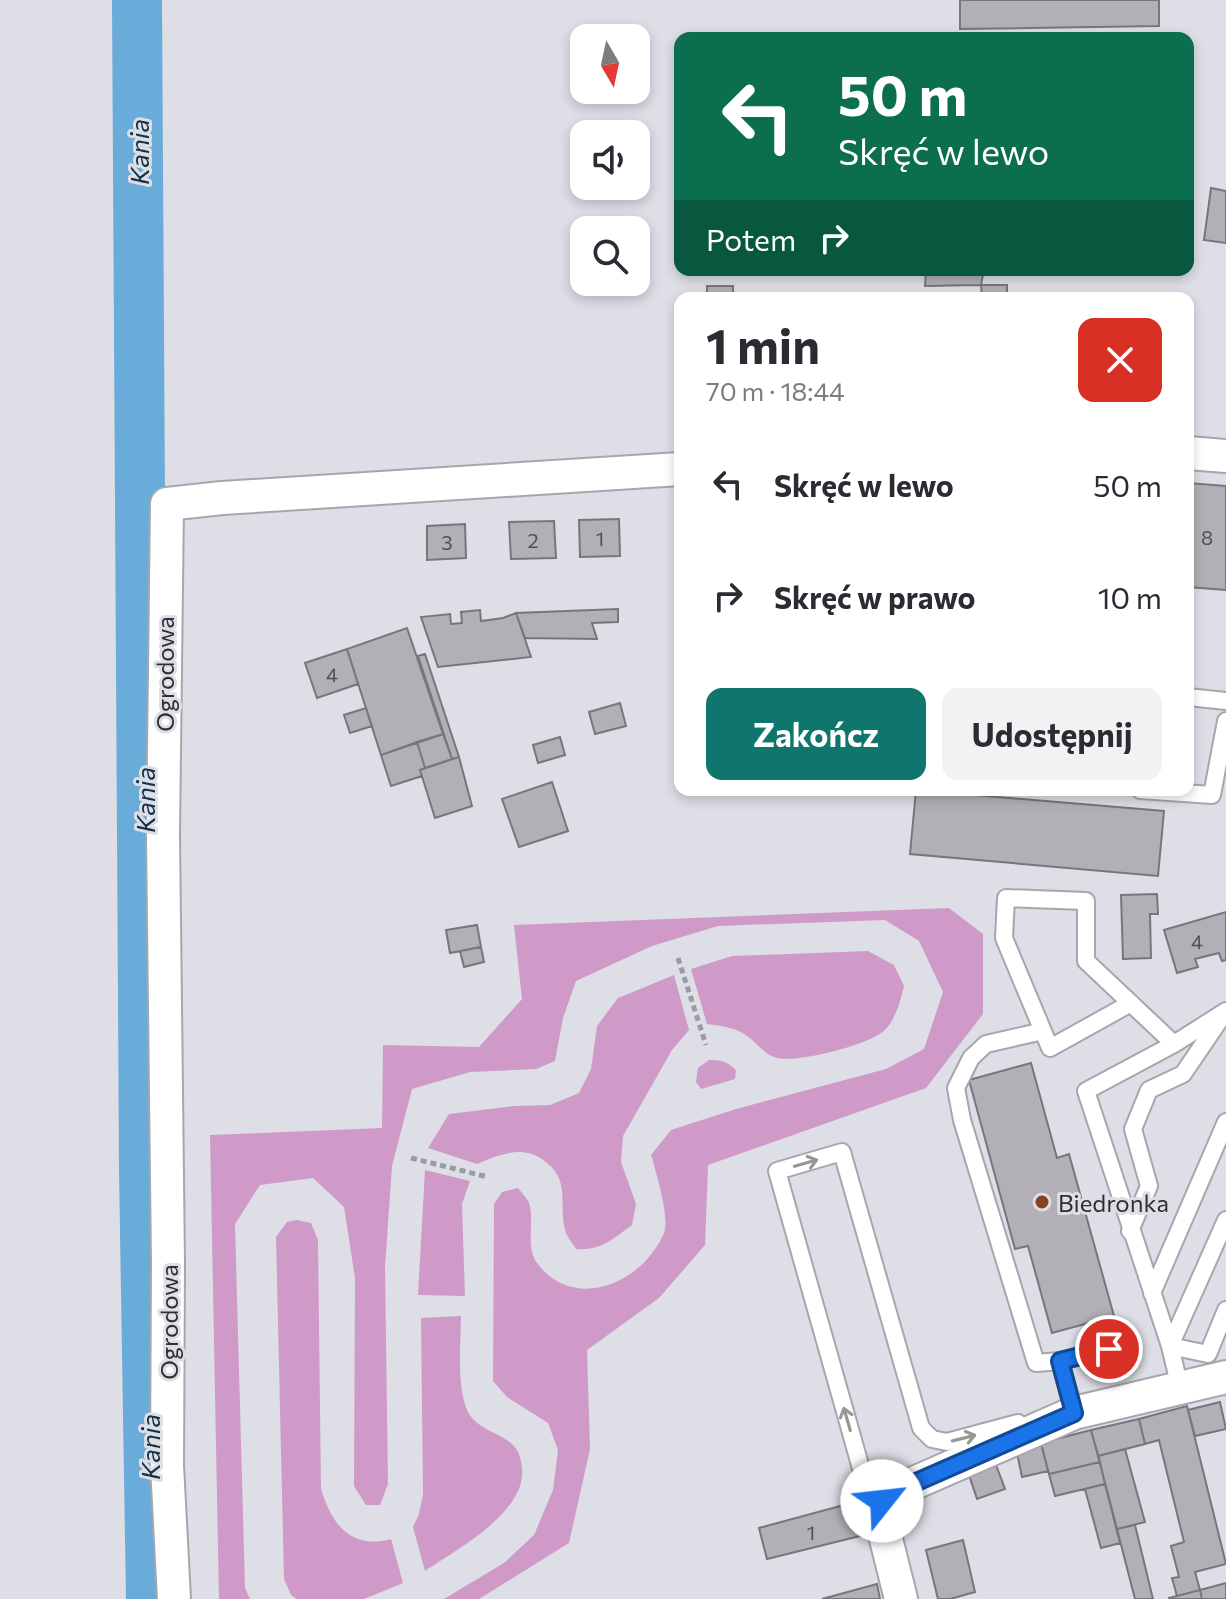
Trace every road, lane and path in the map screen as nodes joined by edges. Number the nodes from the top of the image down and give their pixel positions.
1 (1194, 453) edge
2 (1226, 456) edge
3 (674, 469) edge
4 (1194, 698) edge
5 (1226, 701) edge
6 (1226, 721) edge
7 (1194, 794) edge
8 (678, 958) dead end
9 (1131, 1003) junction
10 (1226, 1011) edge
11 (1043, 1031) junction
12 (1174, 1044) junction
13 (706, 1045) dead end
14 (1226, 1122) edge
15 (411, 1158) dead end
16 (488, 1177) dead end
17 (1226, 1220) edge
18 (1130, 1231) junction
19 (1152, 1293) junction
20 (1226, 1310) edge
21 (1170, 1346) junction
22 (1109, 1349) dead end
23 (1060, 1361) junction
24 (1226, 1377) edge
25 (1180, 1388) junction
26 (1074, 1413) junction
27 (881, 1519) junction
28 (174, 1599) edge
29 (901, 1599) edge

1 - 2 street
3 - 28 street, Ogrodowa
4 - 5 lane
6 - 7 lane
8 - 13 path
9 - 11 lane
9 - 11 lane
9 - 12 lane
10 - 12 lane
10 - 18 lane
11 - 23 lane
12 - 18 lane
14 - 19 lane
15 - 16 path
17 - 21 lane
18 - 19 lane
19 - 21 lane
20 - 21 lane
21 - 25 lane
22 - 23 lane
23 - 26 lane
24 - 25 street
25 - 26 street
26 - 27 street
27 -> 26 lane
27 - 29 street

